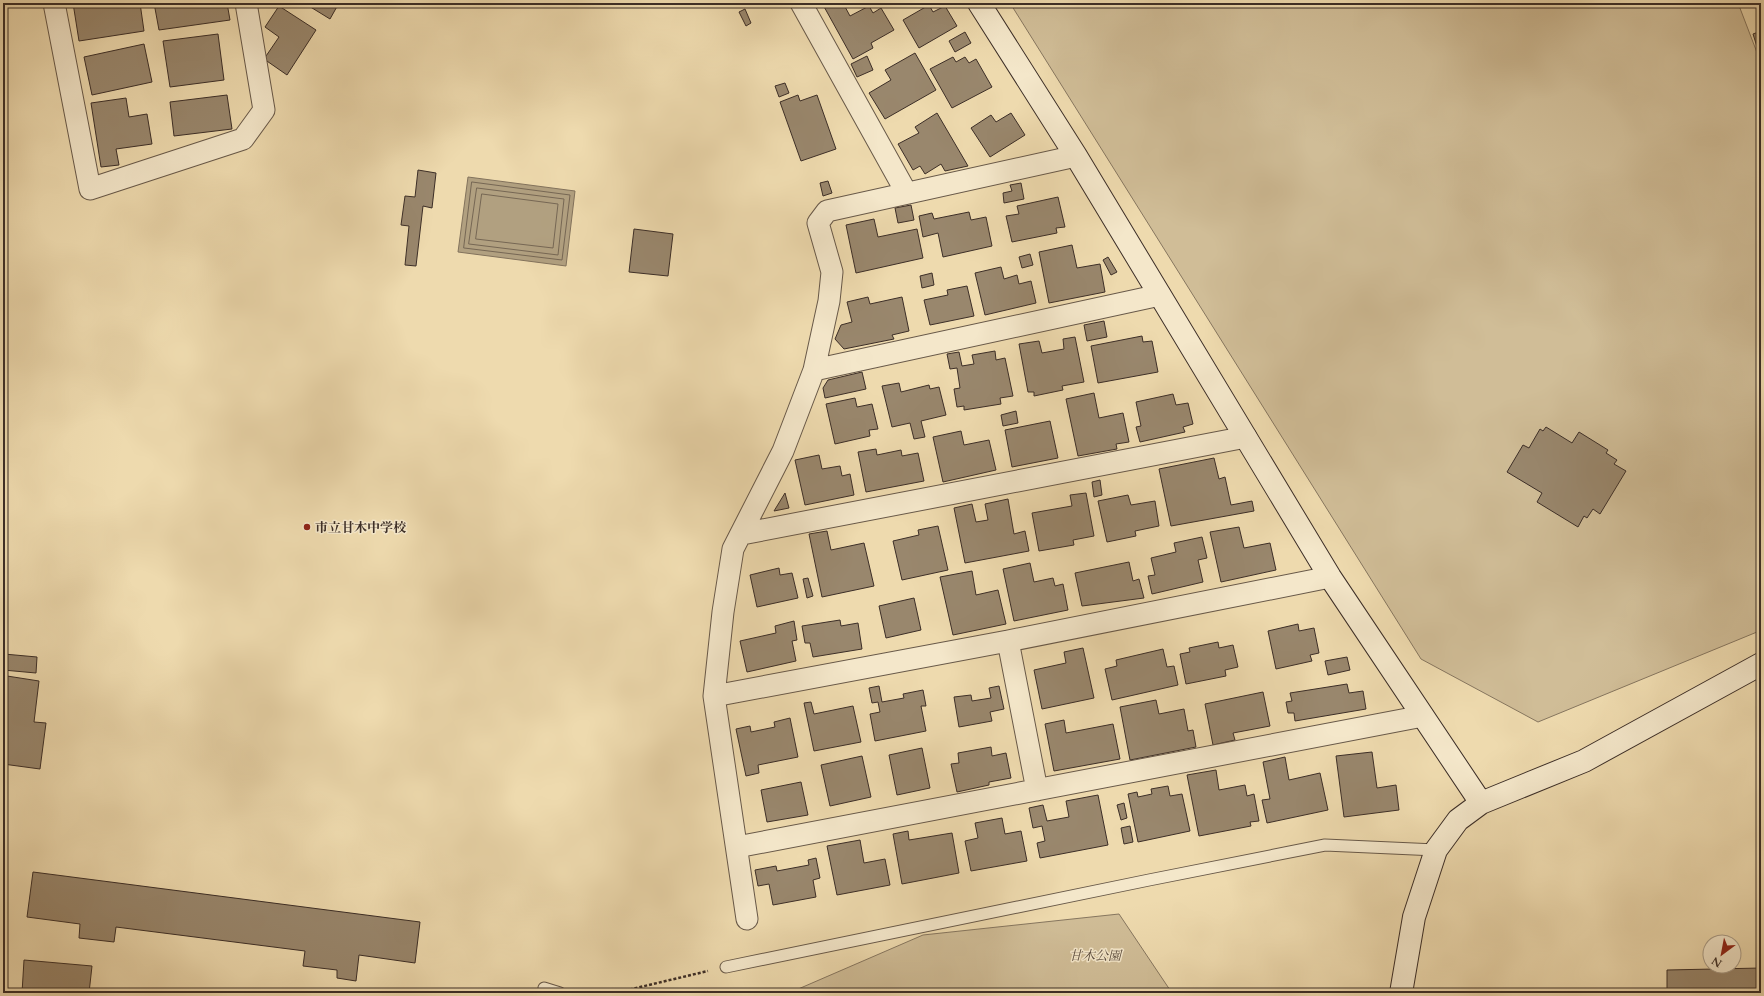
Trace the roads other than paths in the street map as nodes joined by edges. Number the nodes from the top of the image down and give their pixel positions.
1 (54, 3) edge
2 (246, 3) edge
3 (802, 3) edge
4 (979, 3) edge
5 (1076, 156) junction
6 (906, 192) junction
7 (1160, 295) junction
8 (814, 370) junction
9 (1246, 437) junction
10 (742, 534) junction
11 (1330, 577) junction
12 (1008, 641) junction
13 (1761, 664) edge
14 (714, 696) junction
15 (1423, 716) junction
16 (1037, 790) junction
17 (1481, 803) junction
18 (737, 847) junction
19 (1436, 850) junction
20 (747, 919) dead end
21 (726, 967) road end
22 (544, 988) dead end
23 (560, 993) edge
24 (1401, 993) edge

1 - 2 street
3 - 6 street
4 - 5 street
5 - 6 street
5 - 7 street
6 - 8 street
7 - 8 street
7 - 9 street
8 - 10 street
9 - 10 street
9 - 11 street
10 - 14 street
11 - 12 street
11 - 15 street
12 - 14 street
12 - 16 street
13 - 17 street
14 - 18 street
15 - 16 street
15 - 17 street
16 - 18 street
17 - 19 street
18 - 20 street
19 - 21 lane
19 - 24 street
22 - 23 lane

